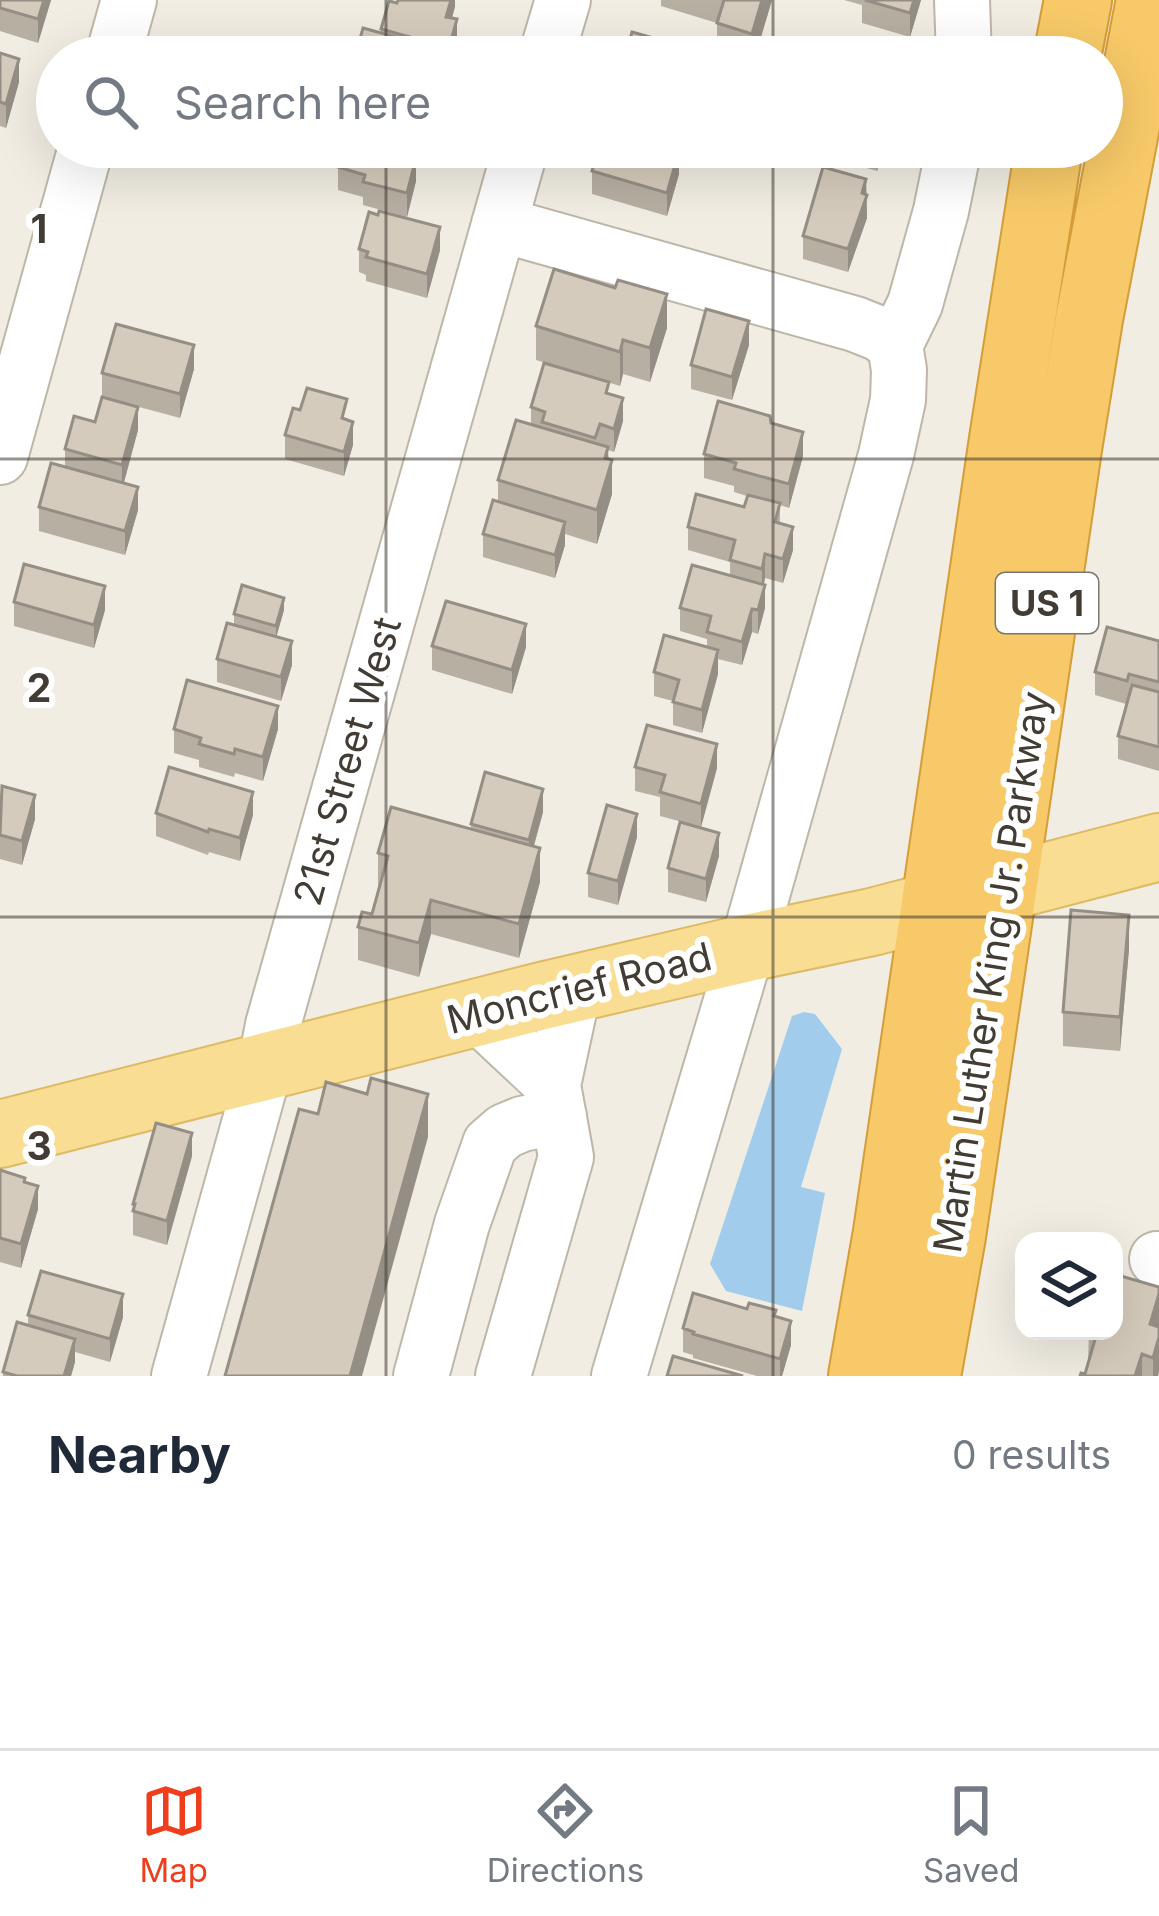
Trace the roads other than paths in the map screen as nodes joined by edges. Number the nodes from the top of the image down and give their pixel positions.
1 (129, 0) edge
2 (562, 0) edge
3 (962, 0) edge
4 (1078, 0) edge
5 (1150, 0) edge
6 (118, 36) edge
7 (553, 36) edge
8 (963, 36) edge
9 (1071, 36) edge
10 (1159, 70) edge
11 (1123, 141) edge
12 (80, 168) edge
13 (515, 168) edge
14 (950, 168) edge
15 (1046, 168) edge
16 (1118, 168) edge
17 (500, 224) junction
18 (1089, 319) junction
19 (895, 345) junction
20 (0, 458) edge
21 (1159, 847) edge
22 (1004, 887) junction
23 (937, 904) junction
24 (747, 948) junction
25 (574, 988) junction
26 (476, 1013) junction
27 (265, 1067) junction
28 (556, 1101) junction
29 (0, 1133) edge
30 (179, 1376) edge
31 (421, 1376) edge
32 (503, 1376) edge
33 (619, 1376) edge
34 (862, 1376) edge
35 (927, 1376) edge

1 - 6 street
2 - 7 street
3 - 8 street
4 - 9 highway
5 - 11 highway, Martin Luther King Jr. Parkway / US 1
10 - 18 highway
12 - 20 street
13 - 17 street, 21st Street West
14 - 19 street
15 - 23 highway, Martin Luther King Jr. Parkway / US 1
16 - 18 highway, Martin Luther King Jr. Parkway / US 1
17 - 19 street
17 - 27 street, 21st Street West
18 - 22 highway, Martin Luther King Jr. Parkway / US 1
19 - 24 street
21 - 22 main road, Moncrief Road
22 - 23 main road, Moncrief Road
22 - 35 highway, Martin Luther King Jr. Parkway / US 1
23 - 24 main road, Moncrief Road
23 - 34 highway, Martin Luther King Jr. Parkway / US 1
24 - 25 main road, Moncrief Road
24 - 33 street
25 - 26 main road, Moncrief Road
25 - 28 street
26 - 27 main road, Moncrief Road
26 - 28 street
27 - 29 main road, Moncrief Road
27 - 30 street, 21st Street West
28 - 31 street
28 - 32 street

